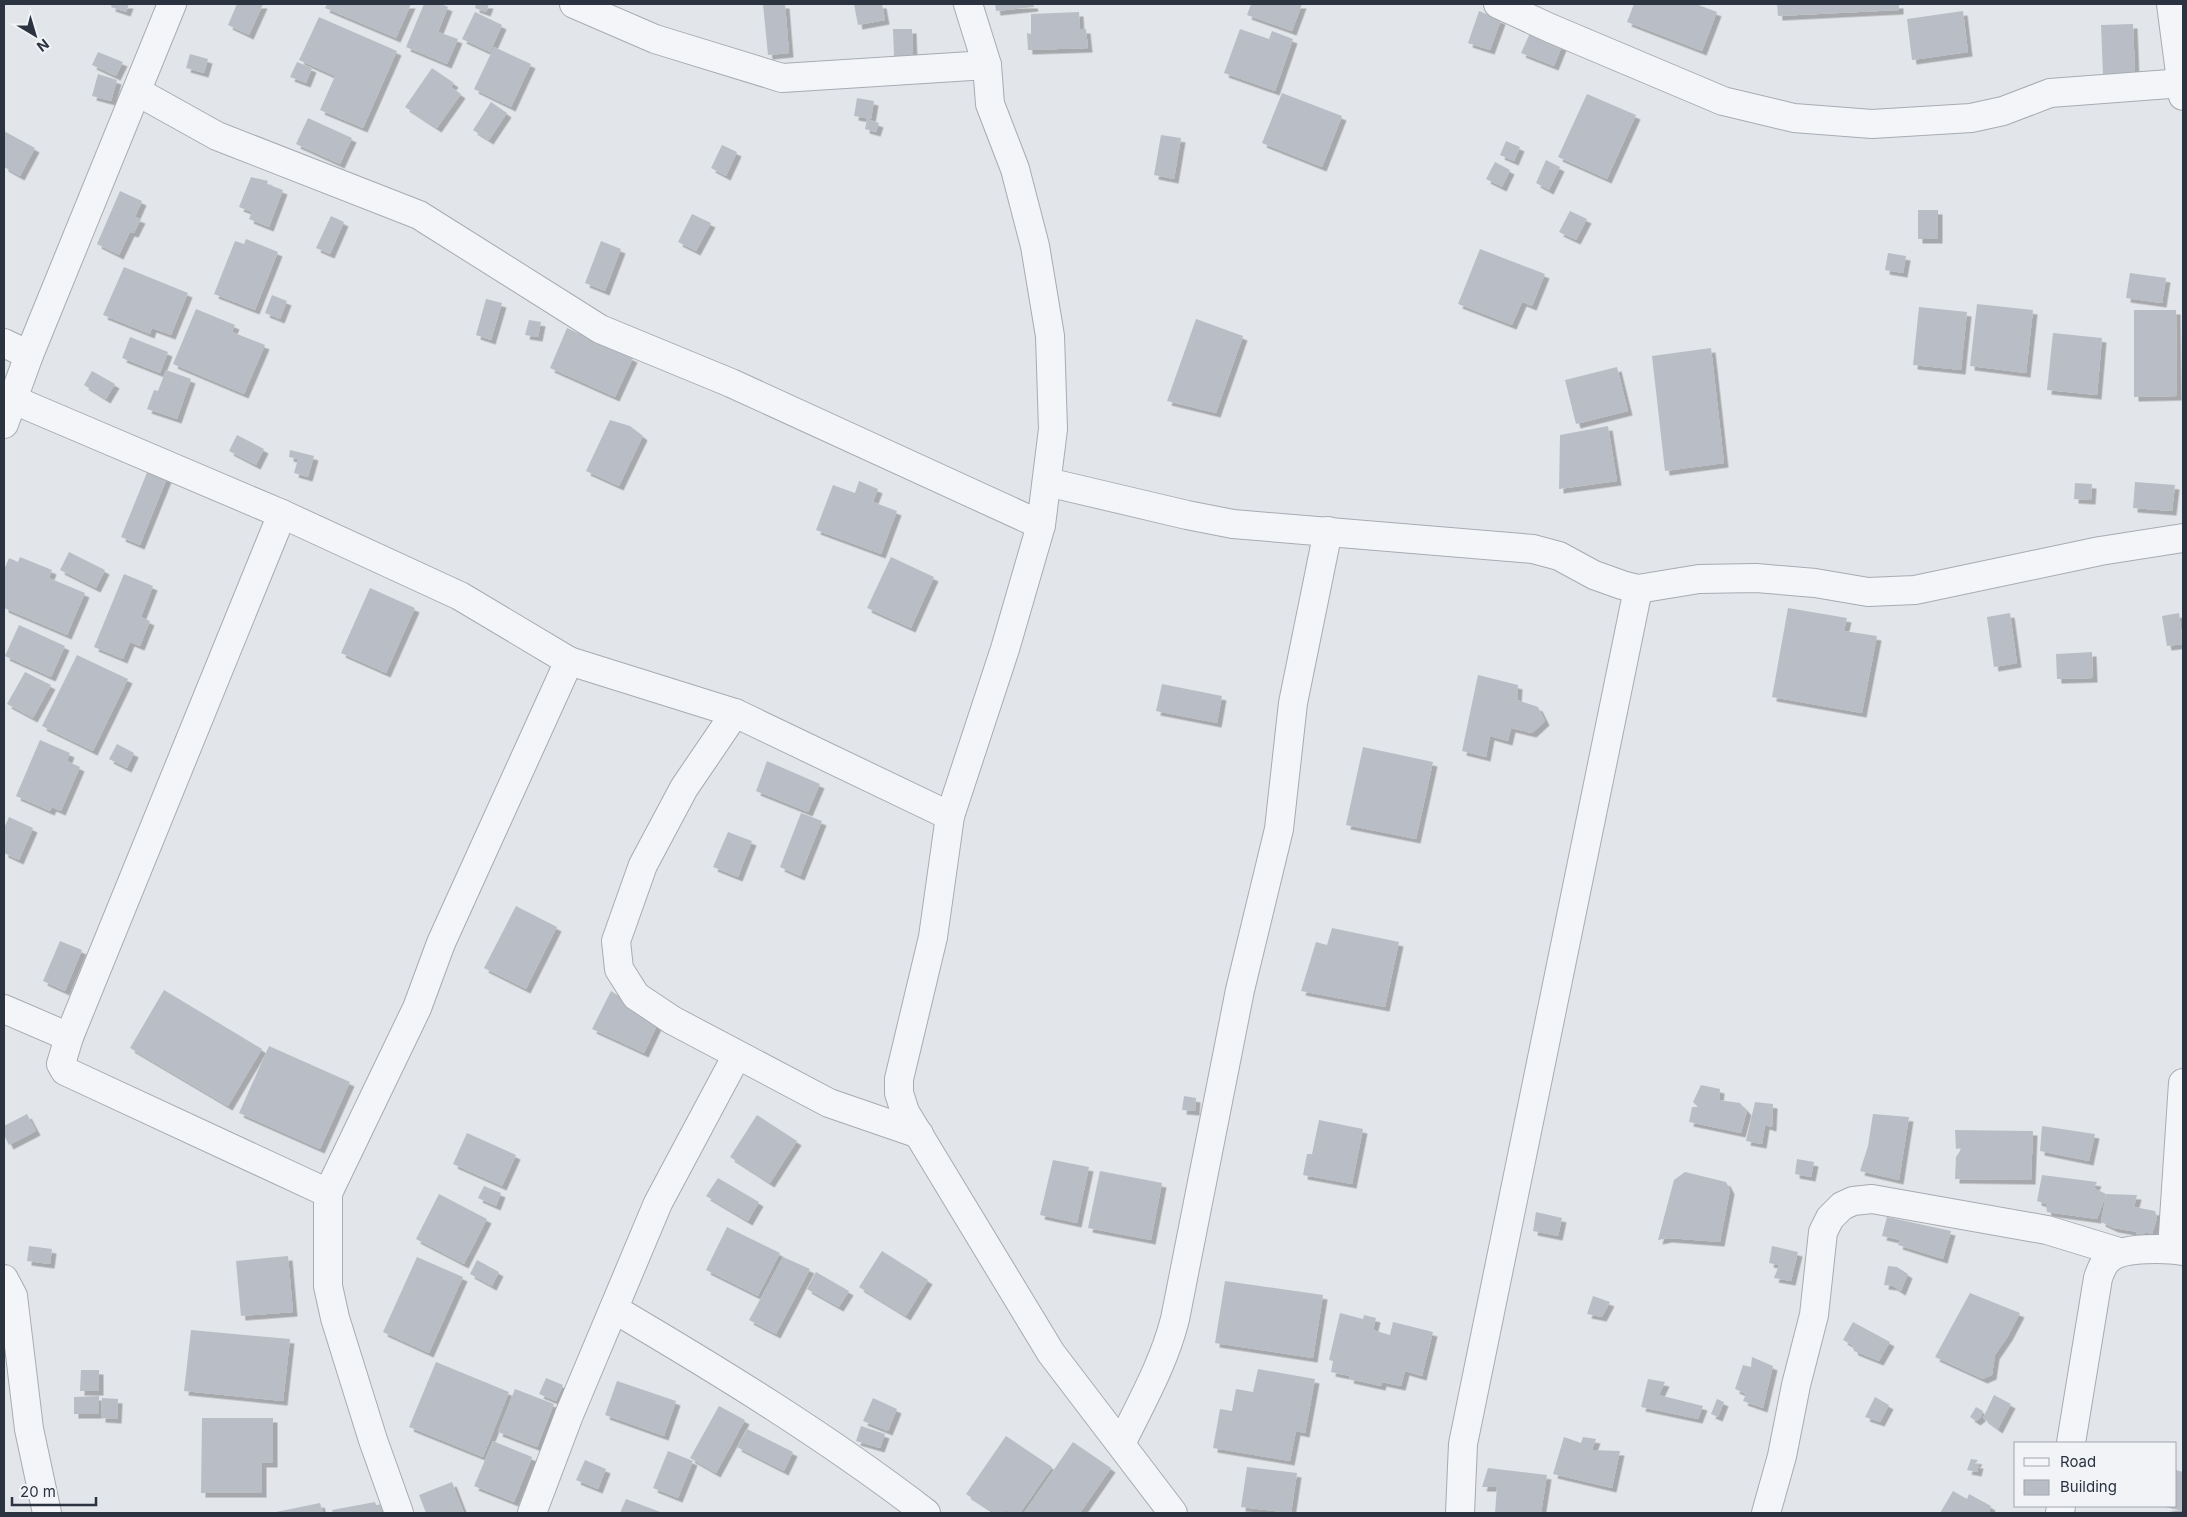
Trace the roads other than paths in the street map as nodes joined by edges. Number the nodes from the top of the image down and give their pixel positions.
1 (172, 4) edge
2 (574, 4) edge
3 (968, 4) edge
4 (1498, 4) edge
5 (2171, 4) edge
6 (988, 65) junction
7 (2183, 88) edge
8 (138, 92) junction
9 (4, 343) edge
10 (29, 355) junction
11 (14, 400) junction
12 (4, 424) edge
13 (1047, 482) junction
14 (282, 514) junction
15 (1041, 525) junction
16 (1328, 531) junction
17 (2183, 538) edge
18 (1638, 589) junction
19 (569, 661) junction
20 (735, 713) junction
21 (950, 816) junction
22 (4, 1009) edge
23 (69, 1037) junction
24 (737, 1055) junction
25 (2183, 1083) edge
26 (919, 1134) junction
27 (328, 1193) junction
28 (2178, 1250) edge
29 (2119, 1252) junction
30 (4, 1277) edge
31 (614, 1308) junction
32 (2071, 1442) edge
33 (1121, 1444) junction
34 (47, 1513) edge
35 (398, 1513) edge
36 (532, 1513) edge
37 (926, 1513) edge
38 (1173, 1513) edge
39 (1460, 1513) edge
40 (1766, 1513) edge

1 - 8 street
2 - 6 street
3 - 6 street
4 - 7 street
5 - 7 street
6 - 13 street
8 - 10 street
8 - 15 street
9 - 10 street
10 - 11 street
11 - 12 street
11 - 14 street
13 - 15 street
13 - 16 street
14 - 19 street
14 - 23 street
15 - 21 street
16 - 18 street
16 - 33 street
17 - 18 street
18 - 39 street
19 - 20 street
19 - 27 street
20 - 21 street
20 - 24 street
21 - 26 street
22 - 23 street
23 - 27 street
24 - 26 street
24 - 31 street
25 - 28 street
26 - 33 street
27 - 35 street
28 - 29 street
29 - 32 street
29 - 40 street
30 - 34 street
31 - 36 street
31 - 37 street
33 - 38 street

